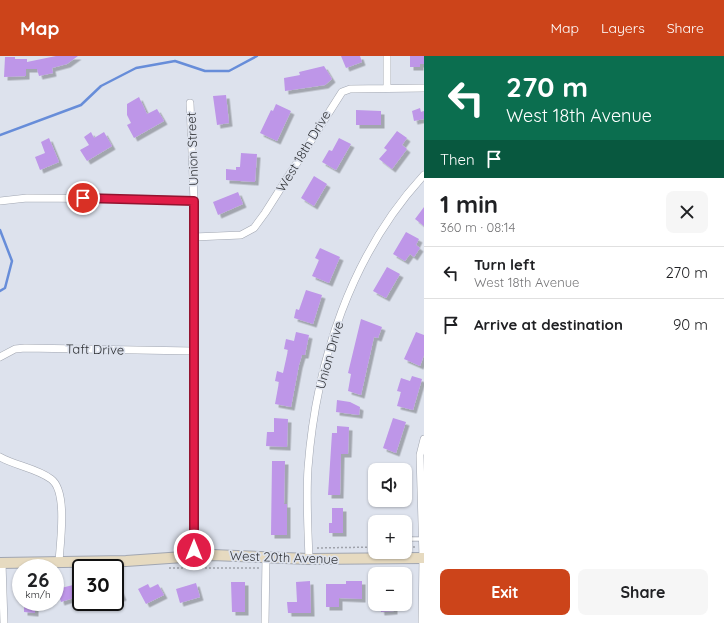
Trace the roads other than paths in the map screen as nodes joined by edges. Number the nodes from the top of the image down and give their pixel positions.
1 (388, 56) edge
2 (387, 88) junction
3 (424, 88) edge
4 (190, 103) dead end
5 (424, 176) edge
6 (194, 201) junction
7 (0, 202) edge
8 (194, 237) junction
9 (193, 351) junction
10 (0, 357) edge
11 (424, 439) edge
12 (0, 457) edge
13 (412, 539) edge
14 (422, 539) junction
15 (194, 555) junction
16 (368, 556) edge
17 (266, 557) junction
18 (412, 557) edge
19 (423, 558) edge
20 (59, 559) edge
21 (309, 559) junction
22 (64, 562) edge
23 (1, 563) edge
24 (12, 563) edge
25 (4, 623) edge
26 (265, 623) edge
27 (422, 623) edge

1 - 2 street
2 - 3 street, West 18th Drive
2 - 8 street, West 18th Drive
4 - 6 street, Union Street
5 - 21 street, Union Drive
6 - 7 street
6 - 8 street, Union Street
8 - 9 street, Union Street
9 - 10 street, Taft Drive
9 - 15 street, Union Street
11 - 14 street
12 - 20 street
13 - 14 lane
14 - 19 street
15 - 17 street, West 20th Avenue
15 - 22 street, West 20th Avenue
16 - 21 street, West 20th Avenue
17 - 21 street, West 20th Avenue
17 - 26 street
18 - 19 street, West 20th Avenue
19 - 27 street
23 - 24 street, West 20th Avenue
23 - 25 street

